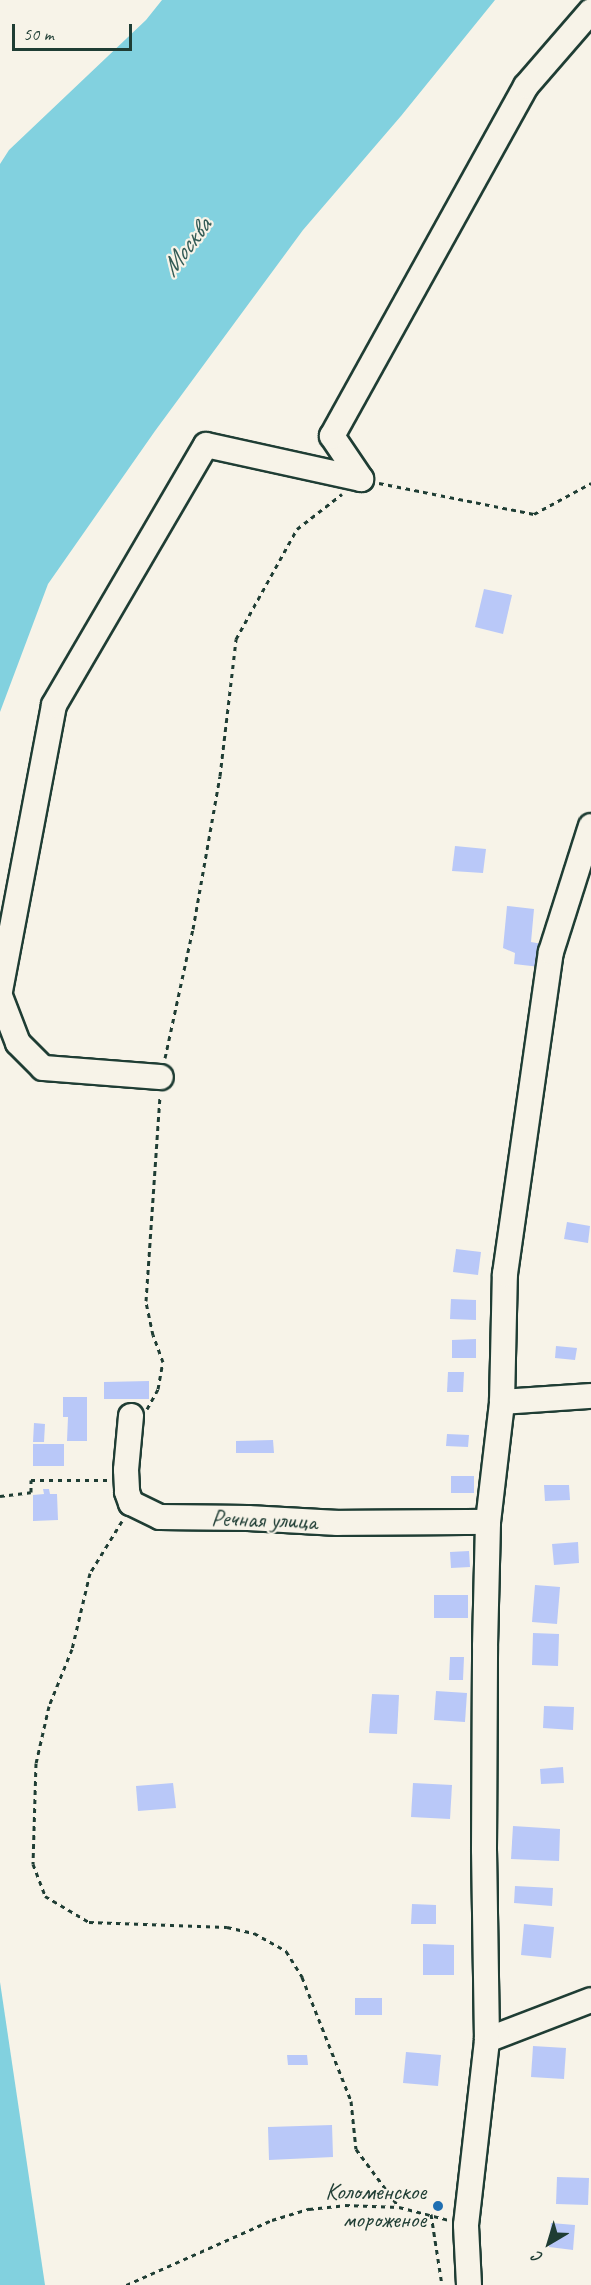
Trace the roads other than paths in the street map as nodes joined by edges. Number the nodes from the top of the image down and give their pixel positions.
1 (591, 11) edge
2 (591, 826) edge
3 (0, 991) edge
4 (0, 996) edge
5 (161, 1077) road end
6 (591, 1396) edge
7 (502, 1402) junction
8 (130, 1421) road end
9 (488, 1522) junction
10 (591, 2000) edge
11 (487, 2040) junction
12 (469, 2285) edge

1 - 3 street
2 - 7 street
4 - 5 street
6 - 7 street
7 - 9 street
8 - 9 street, Речная улица
9 - 11 street
10 - 11 street
11 - 12 street

